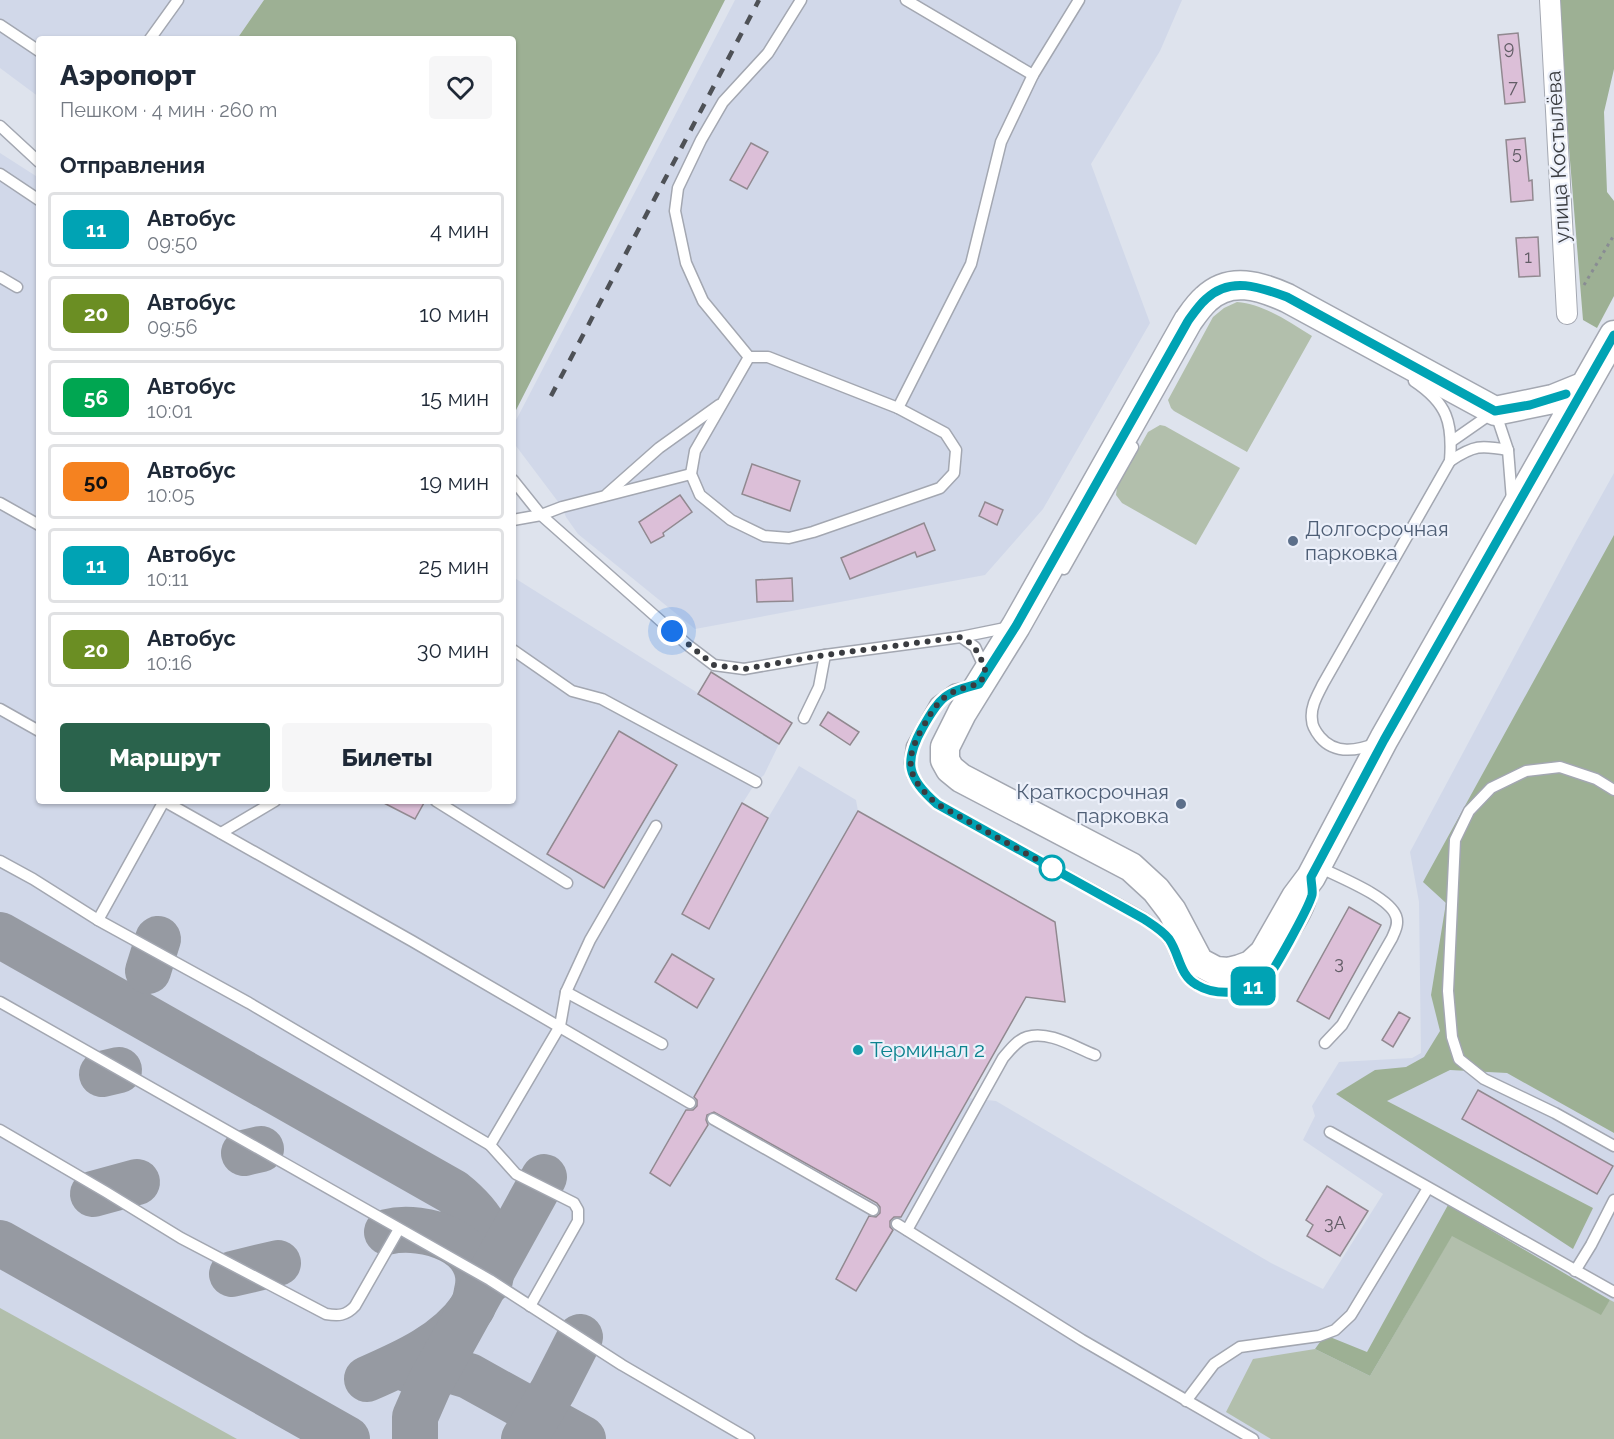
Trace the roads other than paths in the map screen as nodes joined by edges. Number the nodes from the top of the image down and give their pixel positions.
1 (178, 0) edge
2 (801, 0) edge
3 (906, 0) edge
4 (1079, 0) edge
5 (1550, 0) edge
6 (0, 25) edge
7 (152, 36) edge
8 (36, 49) edge
9 (1033, 75) junction
10 (0, 126) edge
11 (36, 159) edge
12 (0, 174) edge
13 (36, 198) edge
14 (0, 277) edge
15 (17, 287) dead end
16 (1237, 296) dead end
17 (1271, 304) dead end
18 (1567, 314) road end
19 (1614, 335) edge
20 (749, 357) junction
21 (1405, 377) dead end
22 (1585, 386) junction
23 (723, 402) junction
24 (898, 408) junction
25 (1495, 411) junction
26 (1137, 441) dead end
27 (1452, 441) junction
28 (1508, 450) junction
29 (1450, 461) junction
30 (691, 474) junction
31 (516, 484) edge
32 (604, 496) junction
33 (0, 503) edge
34 (1513, 513) junction
35 (541, 514) junction
36 (516, 519) edge
37 (36, 523) edge
38 (1056, 583) dead end
39 (1024, 623) junction
40 (961, 637) junction
41 (516, 652) edge
42 (825, 655) junction
43 (983, 679) junction
44 (0, 709) edge
45 (804, 718) dead end
46 (36, 729) edge
47 (1384, 740) junction
48 (756, 782) dead end
49 (1614, 790) edge
50 (162, 804) edge
51 (169, 804) edge
52 (270, 804) edge
53 (441, 804) edge
54 (656, 826) dead end
55 (221, 833) junction
56 (0, 861) edge
57 (1314, 872) junction
58 (567, 884) dead end
59 (98, 920) junction
60 (566, 992) junction
61 (0, 1002) edge
62 (560, 1026) junction
63 (1325, 1043) dead end
64 (662, 1044) dead end
65 (1095, 1056) dead end
66 (690, 1103) dead end
67 (713, 1119) dead end
68 (0, 1130) edge
69 (1330, 1131) dead end
70 (490, 1145) junction
71 (1614, 1146) edge
72 (1428, 1188) junction
73 (1614, 1200) edge
74 (873, 1210) dead end
75 (897, 1224) dead end
76 (399, 1229) junction
77 (907, 1230) junction
78 (1575, 1271) junction
79 (1614, 1292) edge
80 (530, 1306) junction
81 (1186, 1401) junction
82 (749, 1439) edge
83 (1253, 1439) edge

1 - 7 lane
2 - 20 lane
3 - 9 lane
4 - 9 lane
5 - 18 street, улица Костылёва
6 - 8 lane
9 - 24 lane
10 - 11 lane
12 - 13 lane
14 - 15 lane
16 - 17 lane
19 - 22 main road
20 - 23 lane
20 - 24 lane
21 - 27 lane
22 - 25 main road
22 - 34 main road
23 - 30 lane
23 - 32 lane
24 - 30 lane
25 - 27 lane
25 - 28 lane
25 - 39 main road
26 - 38 lane
27 - 29 lane
28 - 29 lane
28 - 34 lane
29 - 47 lane
30 - 32 lane
31 - 35 lane
32 - 35 lane
33 - 37 lane
34 - 47 main road
35 - 36 lane
35 - 42 lane
39 - 40 lane
39 - 43 main road
40 - 42 lane
40 - 43 lane
41 - 48 lane
42 - 45 lane
43 - 57 main road
43 - 57 lane
44 - 46 lane
47 - 57 main road
49 - 71 lane
50 - 59 lane
51 - 55 lane
52 - 55 lane
53 - 58 lane
54 - 60 lane
55 - 62 lane
56 - 59 lane
57 - 63 lane
59 - 70 lane
60 - 62 lane
60 - 64 lane
61 - 76 lane
62 - 66 lane
62 - 70 lane
65 - 77 lane
67 - 74 lane
68 - 76 lane
69 - 72 lane
70 - 80 lane
72 - 78 lane
72 - 81 lane
73 - 78 lane
75 - 77 lane
76 - 80 lane
77 - 81 lane
78 - 79 lane
80 - 82 lane
81 - 83 lane

